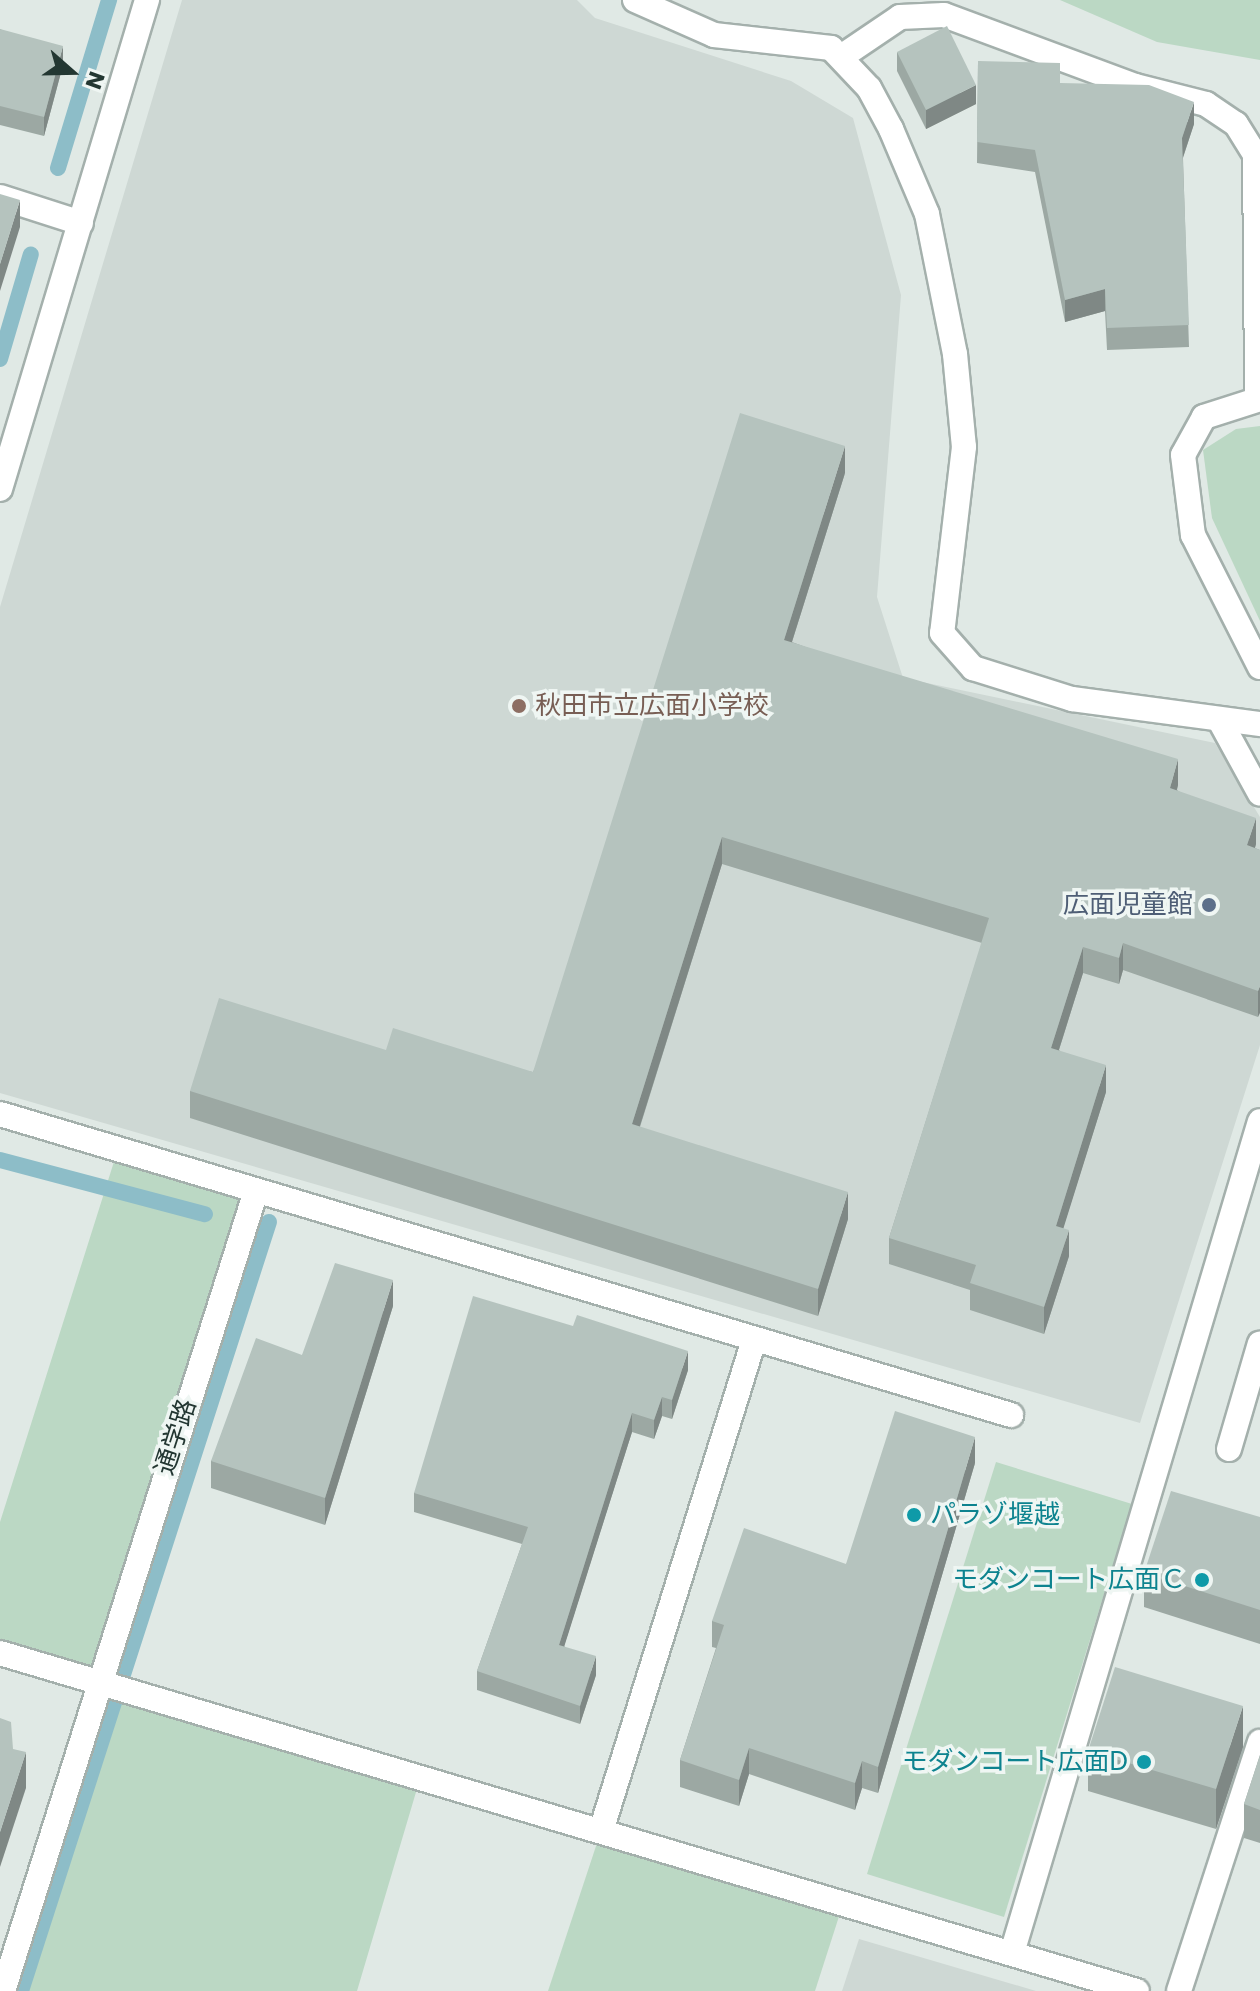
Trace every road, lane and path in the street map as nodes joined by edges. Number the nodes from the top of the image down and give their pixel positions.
1 (147, 0) edge
2 (635, 0) edge
3 (841, 57) junction
4 (0, 197) edge
5 (81, 223) junction
6 (1259, 399) edge
7 (0, 489) edge
8 (1260, 667) edge
9 (1219, 719) junction
10 (1260, 724) edge
11 (1260, 794) edge
12 (0, 1114) edge
13 (1260, 1121) edge
14 (256, 1191) junction
15 (753, 1343) junction
16 (1260, 1343) edge
17 (1011, 1415) dead end
18 (1229, 1449) dead end
19 (0, 1653) edge
20 (98, 1683) junction
21 (1260, 1742) edge
22 (601, 1831) junction
23 (1012, 1953) junction
24 (3, 1991) edge
25 (1137, 1991) edge
26 (1179, 1991) edge

1 - 5 street
2 - 3 street
3 - 6 street
3 - 9 street
4 - 5 street
5 - 7 street
6 - 8 street
9 - 10 street
9 - 11 street
12 - 14 street
13 - 23 street
14 - 15 street
14 - 20 street, 通学路
15 - 17 street
15 - 22 street
16 - 18 street
19 - 20 street
20 - 22 street
20 - 24 street, 通学路
21 - 26 street
22 - 23 street
23 - 25 street

